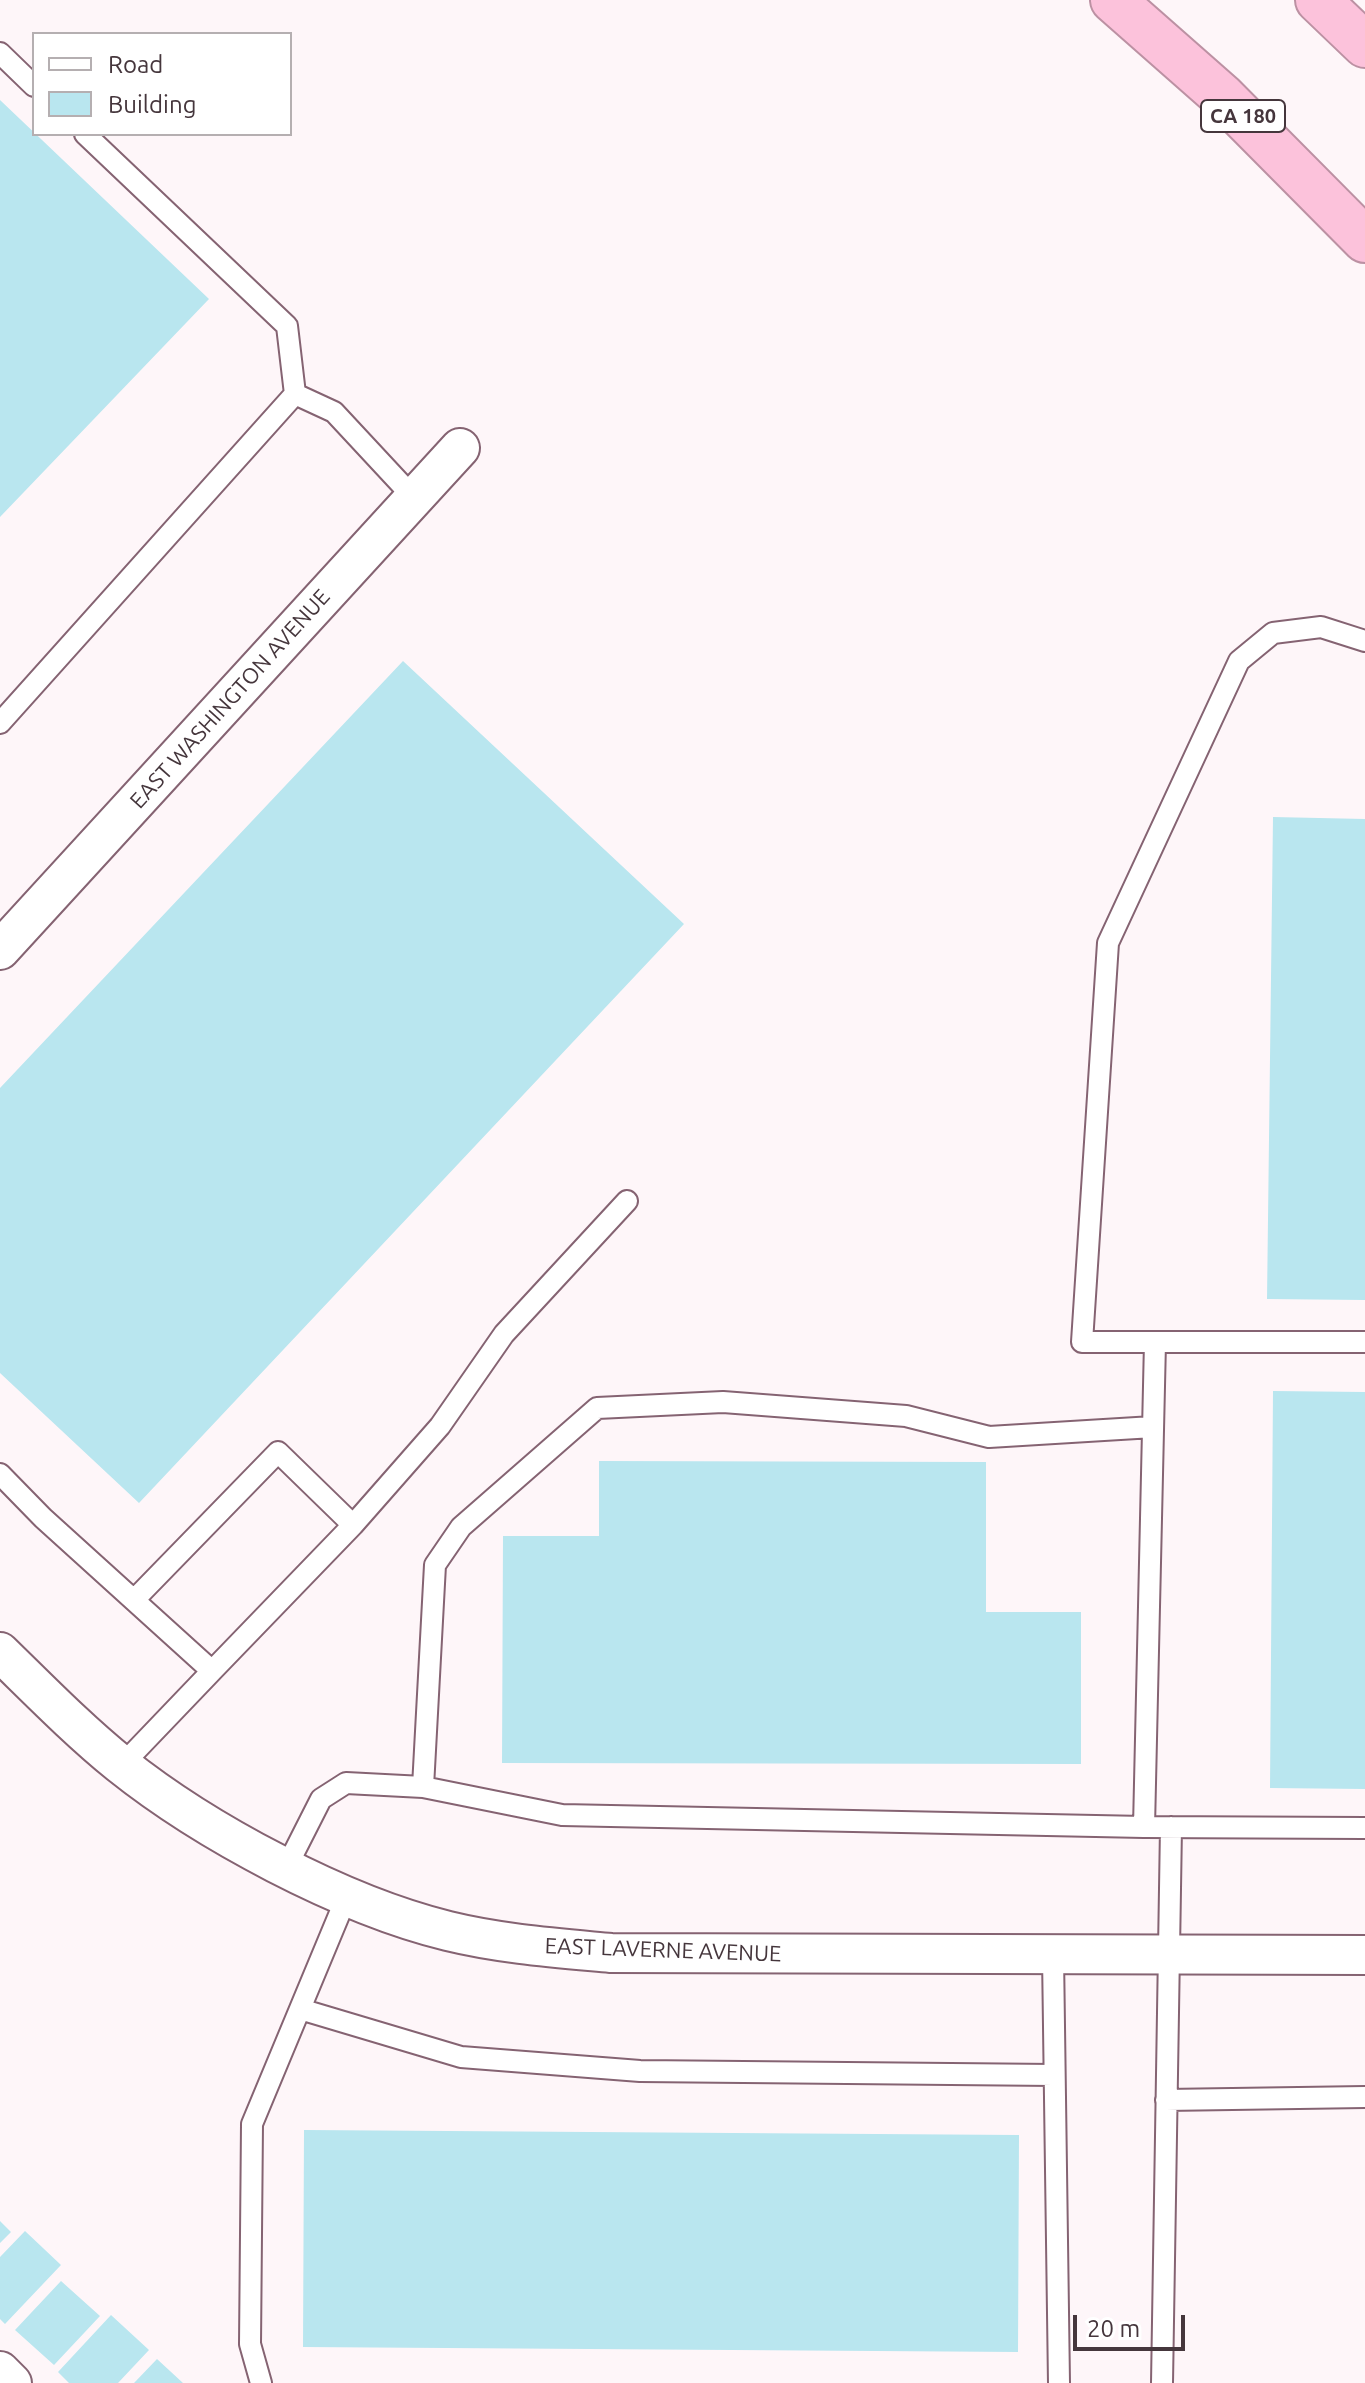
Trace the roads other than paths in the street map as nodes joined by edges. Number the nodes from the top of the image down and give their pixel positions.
1 (1113, 0) edge
2 (1318, 0) edge
3 (1365, 45) edge
4 (0, 53) edge
5 (32, 84) edge
6 (87, 136) edge
7 (1365, 240) edge
8 (295, 394) junction
9 (460, 448) dead end
10 (414, 498) junction
11 (1365, 641) edge
12 (0, 723) edge
13 (0, 950) edge
14 (627, 1201) dead end
15 (1155, 1342) junction
16 (1365, 1342) edge
17 (1153, 1427) junction
18 (0, 1474) edge
19 (353, 1525) junction
20 (134, 1600) junction
21 (0, 1652) edge
22 (212, 1671) junction
23 (122, 1765) junction
24 (423, 1787) junction
25 (1144, 1827) junction
26 (1171, 1827) junction
27 (1365, 1828) edge
28 (286, 1868) junction
29 (347, 1896) junction
30 (1166, 1954) junction
31 (1053, 1955) junction
32 (1365, 1955) edge
33 (300, 2009) junction
34 (1054, 2075) junction
35 (1365, 2097) edge
36 (1166, 2100) junction
37 (0, 2371) edge
38 (12, 2383) edge
39 (261, 2383) edge
40 (1059, 2383) edge
41 (1162, 2383) edge

1 - 7 highway, CA 180
2 - 3 highway
4 - 5 lane
6 - 8 lane
8 - 10 lane
8 - 12 lane
9 - 10 street, EAST WASHINGTON AVENUE
10 - 13 street, EAST WASHINGTON AVENUE
11 - 15 lane
14 - 19 lane
15 - 16 lane
15 - 17 lane
17 - 24 lane
17 - 25 lane
18 - 20 lane
19 - 20 lane
19 - 22 lane
20 - 22 lane
21 - 23 street, EAST LAVERNE AVENUE
22 - 23 lane
23 - 28 street, EAST LAVERNE AVENUE
24 - 25 lane
24 - 28 lane
25 - 26 lane
26 - 27 lane
26 - 30 lane
28 - 29 street, EAST LAVERNE AVENUE
29 - 31 street, EAST LAVERNE AVENUE
29 - 33 lane
30 - 31 street, EAST LAVERNE AVENUE
30 - 32 street, EAST LAVERNE AVENUE
30 - 36 lane
31 - 34 lane
33 - 34 lane
33 - 39 lane
34 - 40 lane
35 - 36 lane
36 - 41 lane
37 - 38 street

